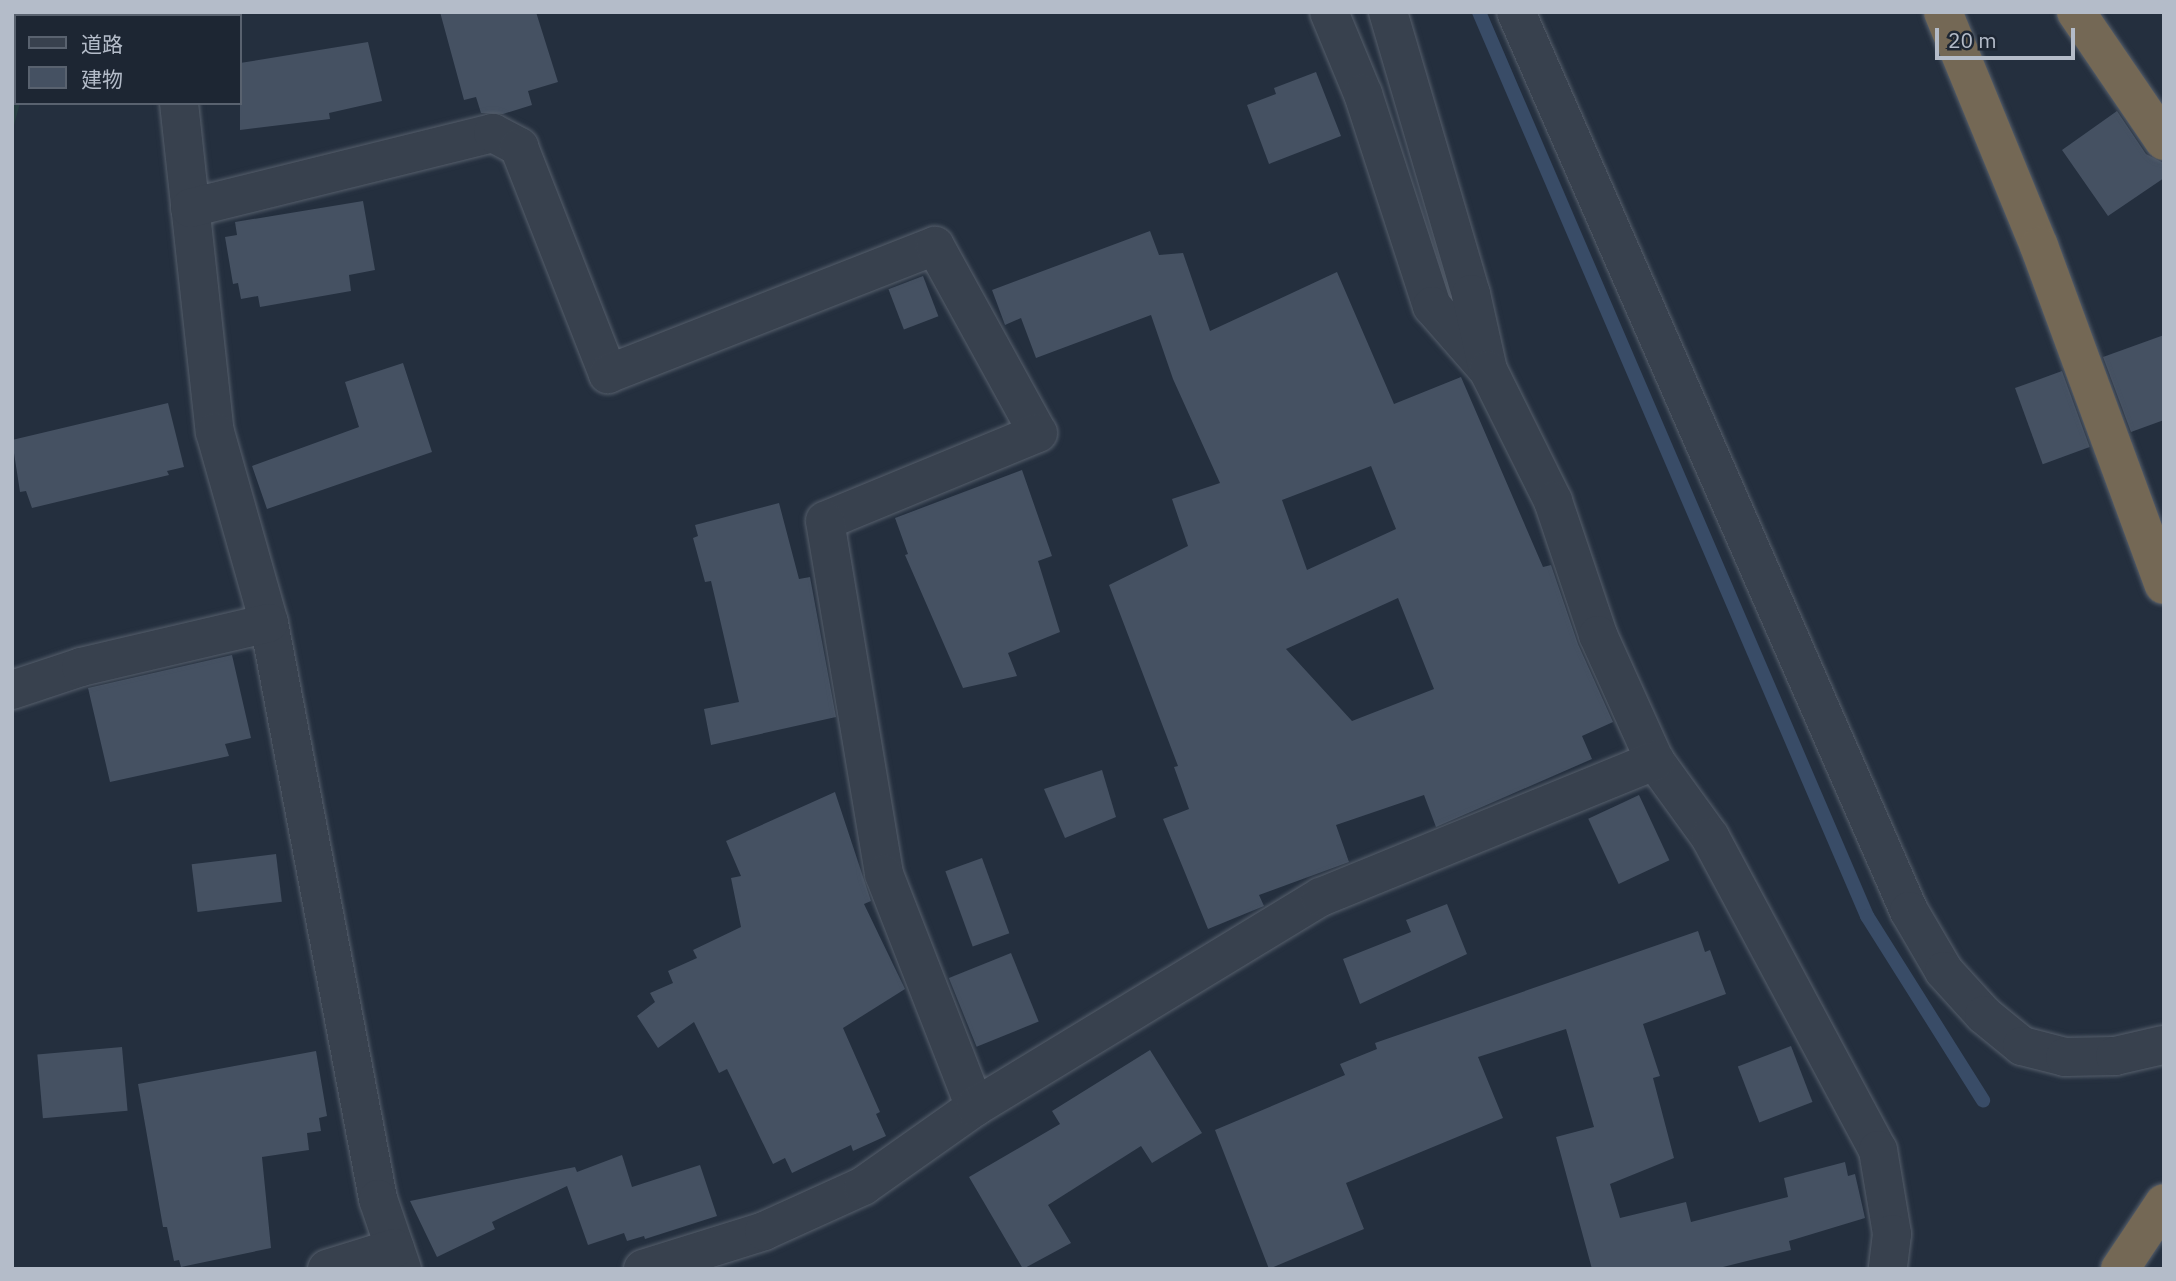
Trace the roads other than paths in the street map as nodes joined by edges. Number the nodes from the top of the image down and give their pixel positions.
1 (1329, 12) edge
2 (1388, 12) edge
3 (1516, 12) edge
4 (1943, 12) edge
5 (2076, 12) edge
6 (178, 105) edge
7 (2164, 141) edge
8 (190, 208) junction
9 (1488, 370) junction
10 (2164, 585) edge
11 (268, 624) junction
12 (12, 690) edge
13 (1655, 761) junction
14 (2163, 1045) edge
15 (975, 1107) junction
16 (2164, 1203) edge
17 (398, 1259) edge
18 (327, 1269) edge
19 (643, 1269) edge
20 (1888, 1269) edge
21 (2120, 1269) edge

1 - 9 street
2 - 9 street
3 - 14 street
4 - 10 highway
5 - 7 highway
6 - 8 street
8 - 11 street
8 - 15 street
9 - 13 street
11 - 12 street
11 - 17 street
13 - 15 street
13 - 20 street
15 - 19 street
16 - 21 highway
17 - 18 street

